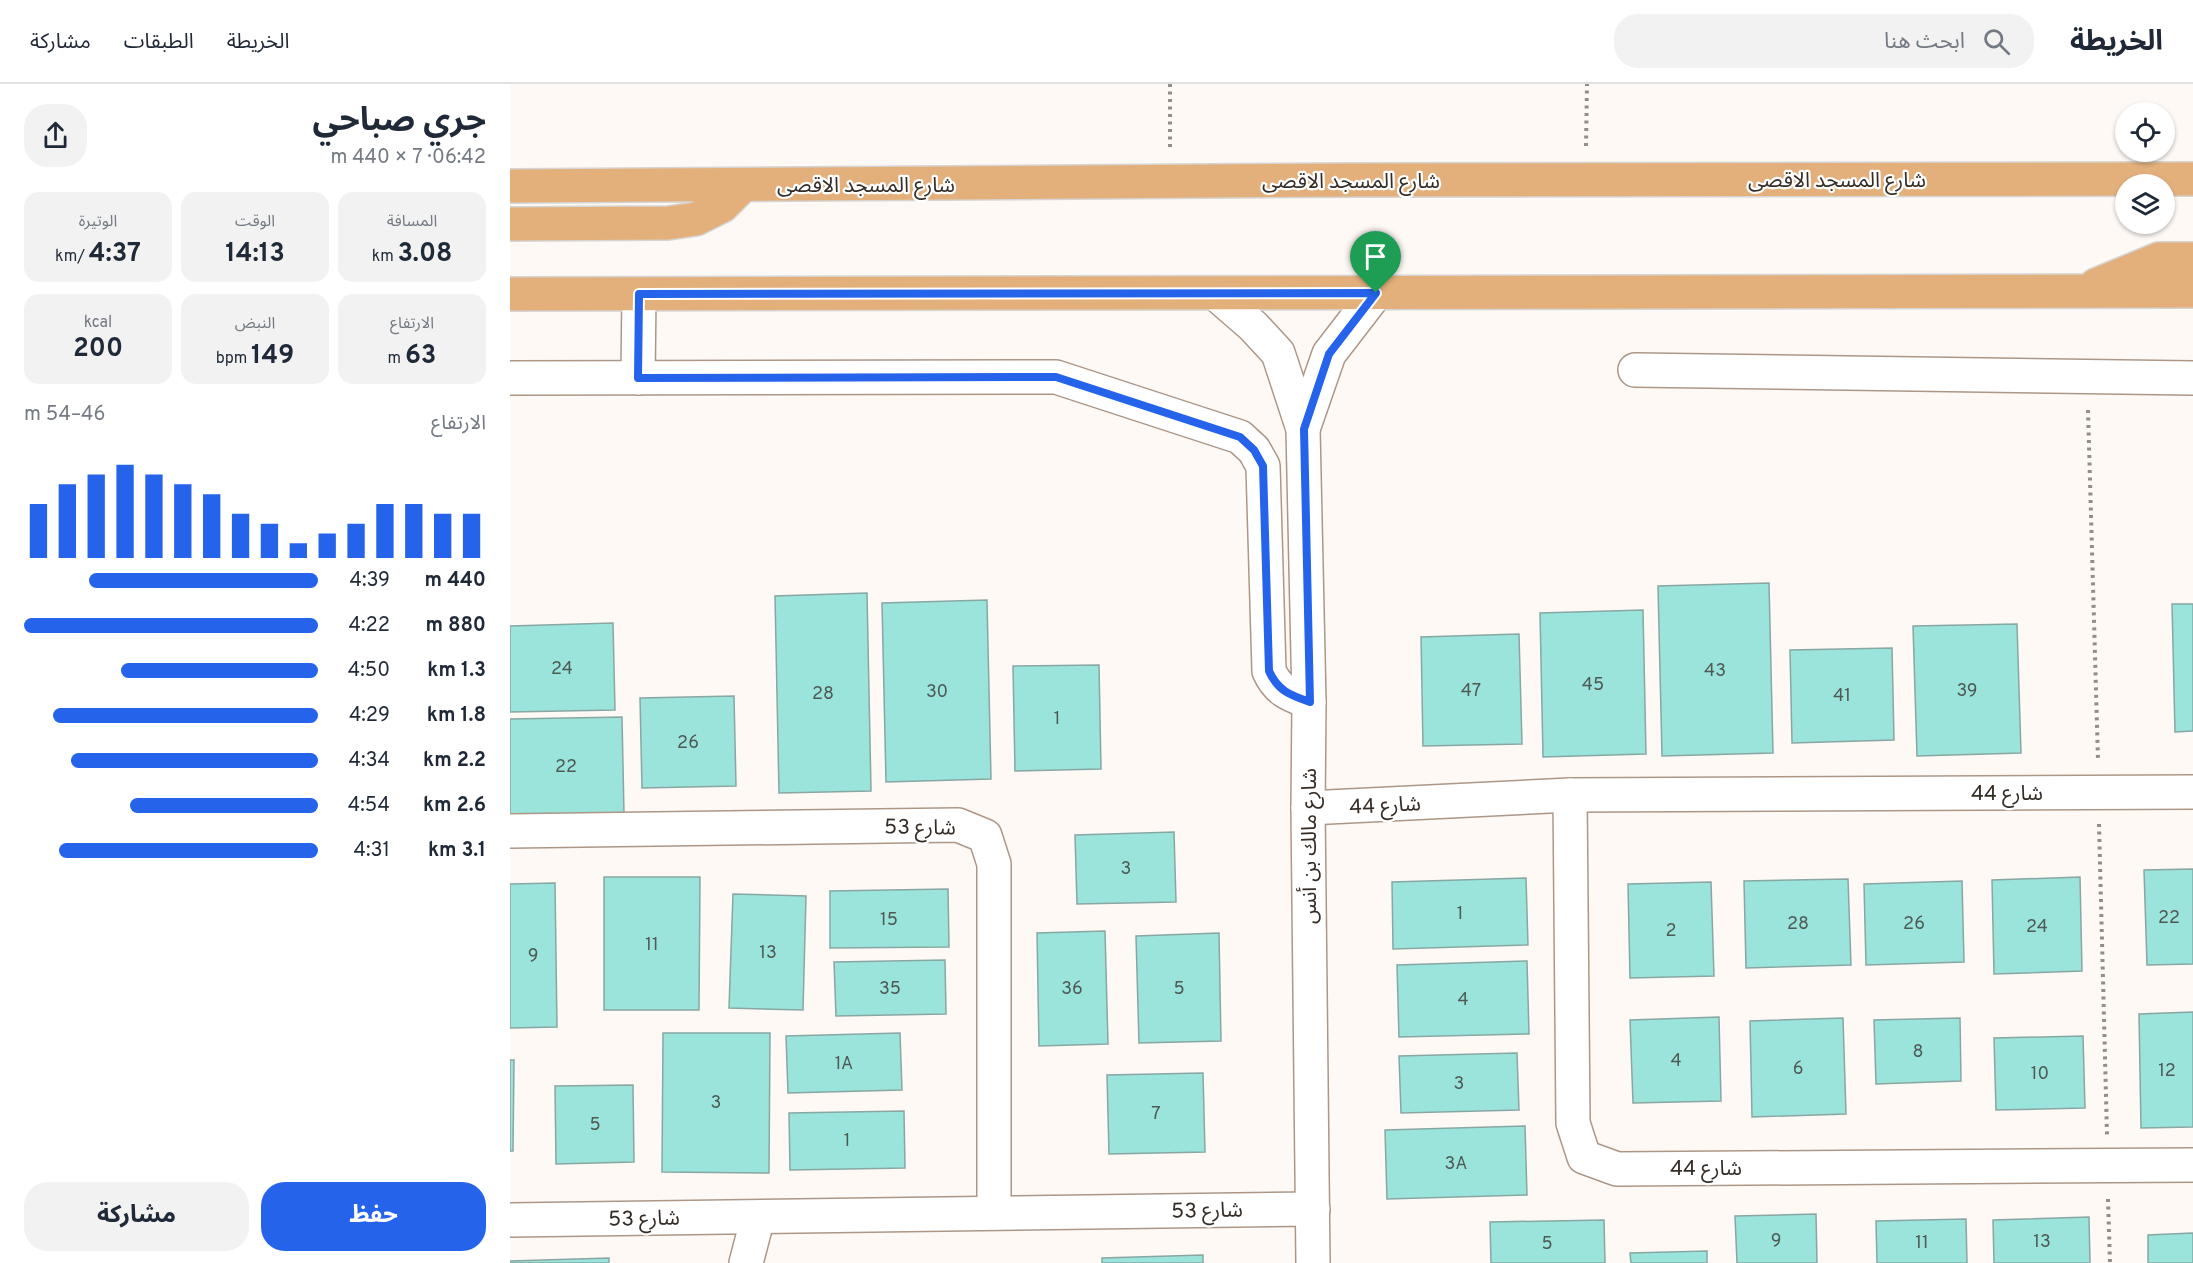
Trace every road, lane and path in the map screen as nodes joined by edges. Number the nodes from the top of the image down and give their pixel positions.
1 (1170, 84) edge
2 (1587, 84) edge
3 (2193, 165) edge
4 (2149, 174) edge
5 (2175, 179) edge
6 (2193, 179) edge
7 (1586, 180) junction
8 (2115, 180) edge
9 (1171, 182) junction
10 (510, 186) edge
11 (742, 186) junction
12 (510, 224) edge
13 (2193, 259) edge
14 (2193, 291) edge
15 (2080, 292) junction
16 (1376, 293) junction
17 (510, 294) edge
18 (639, 294) junction
19 (1216, 294) junction
20 (1635, 370) dead end
21 (510, 378) edge
22 (638, 378) junction
23 (2193, 378) edge
24 (1304, 429) junction
25 (1310, 702) junction
26 (2193, 792) edge
27 (1570, 795) junction
28 (1308, 808) junction
29 (510, 831) edge
30 (2193, 1165) edge
31 (1313, 1209) junction
32 (994, 1213) junction
33 (758, 1216) junction
34 (510, 1220) edge
35 (746, 1263) edge
36 (1313, 1263) edge

1 - 9 path
2 - 7 path
3 - 4 street
5 - 6 main road, شارع المسجد الاقصى
7 - 8 main road, شارع المسجد الاقصى
7 - 9 main road, شارع المسجد الاقصى
9 - 11 main road, شارع المسجد الاقصى
10 - 11 main road, شارع المسجد الاقصى
11 - 12 main road
13 - 15 main road
14 - 15 main road
15 - 16 main road
16 - 19 main road
16 - 24 street, شارع مالك بن أنس
17 - 18 main road
18 - 19 main road
18 - 22 street
19 - 24 street, شارع مالك بن أنس
20 - 23 street
21 - 22 street
22 - 25 street
24 - 25 street, شارع مالك بن أنس
25 - 28 street, شارع مالك بن أنس
26 - 27 street, شارع 44
27 - 28 street, شارع 44
27 - 30 street, شارع 44
28 - 31 street, شارع مالك بن أنس
29 - 32 street, شارع 53
31 - 32 street, شارع 53
31 - 36 street, شارع مالك بن أنس
32 - 33 street, شارع 53
33 - 34 street, شارع 53
33 - 35 street

